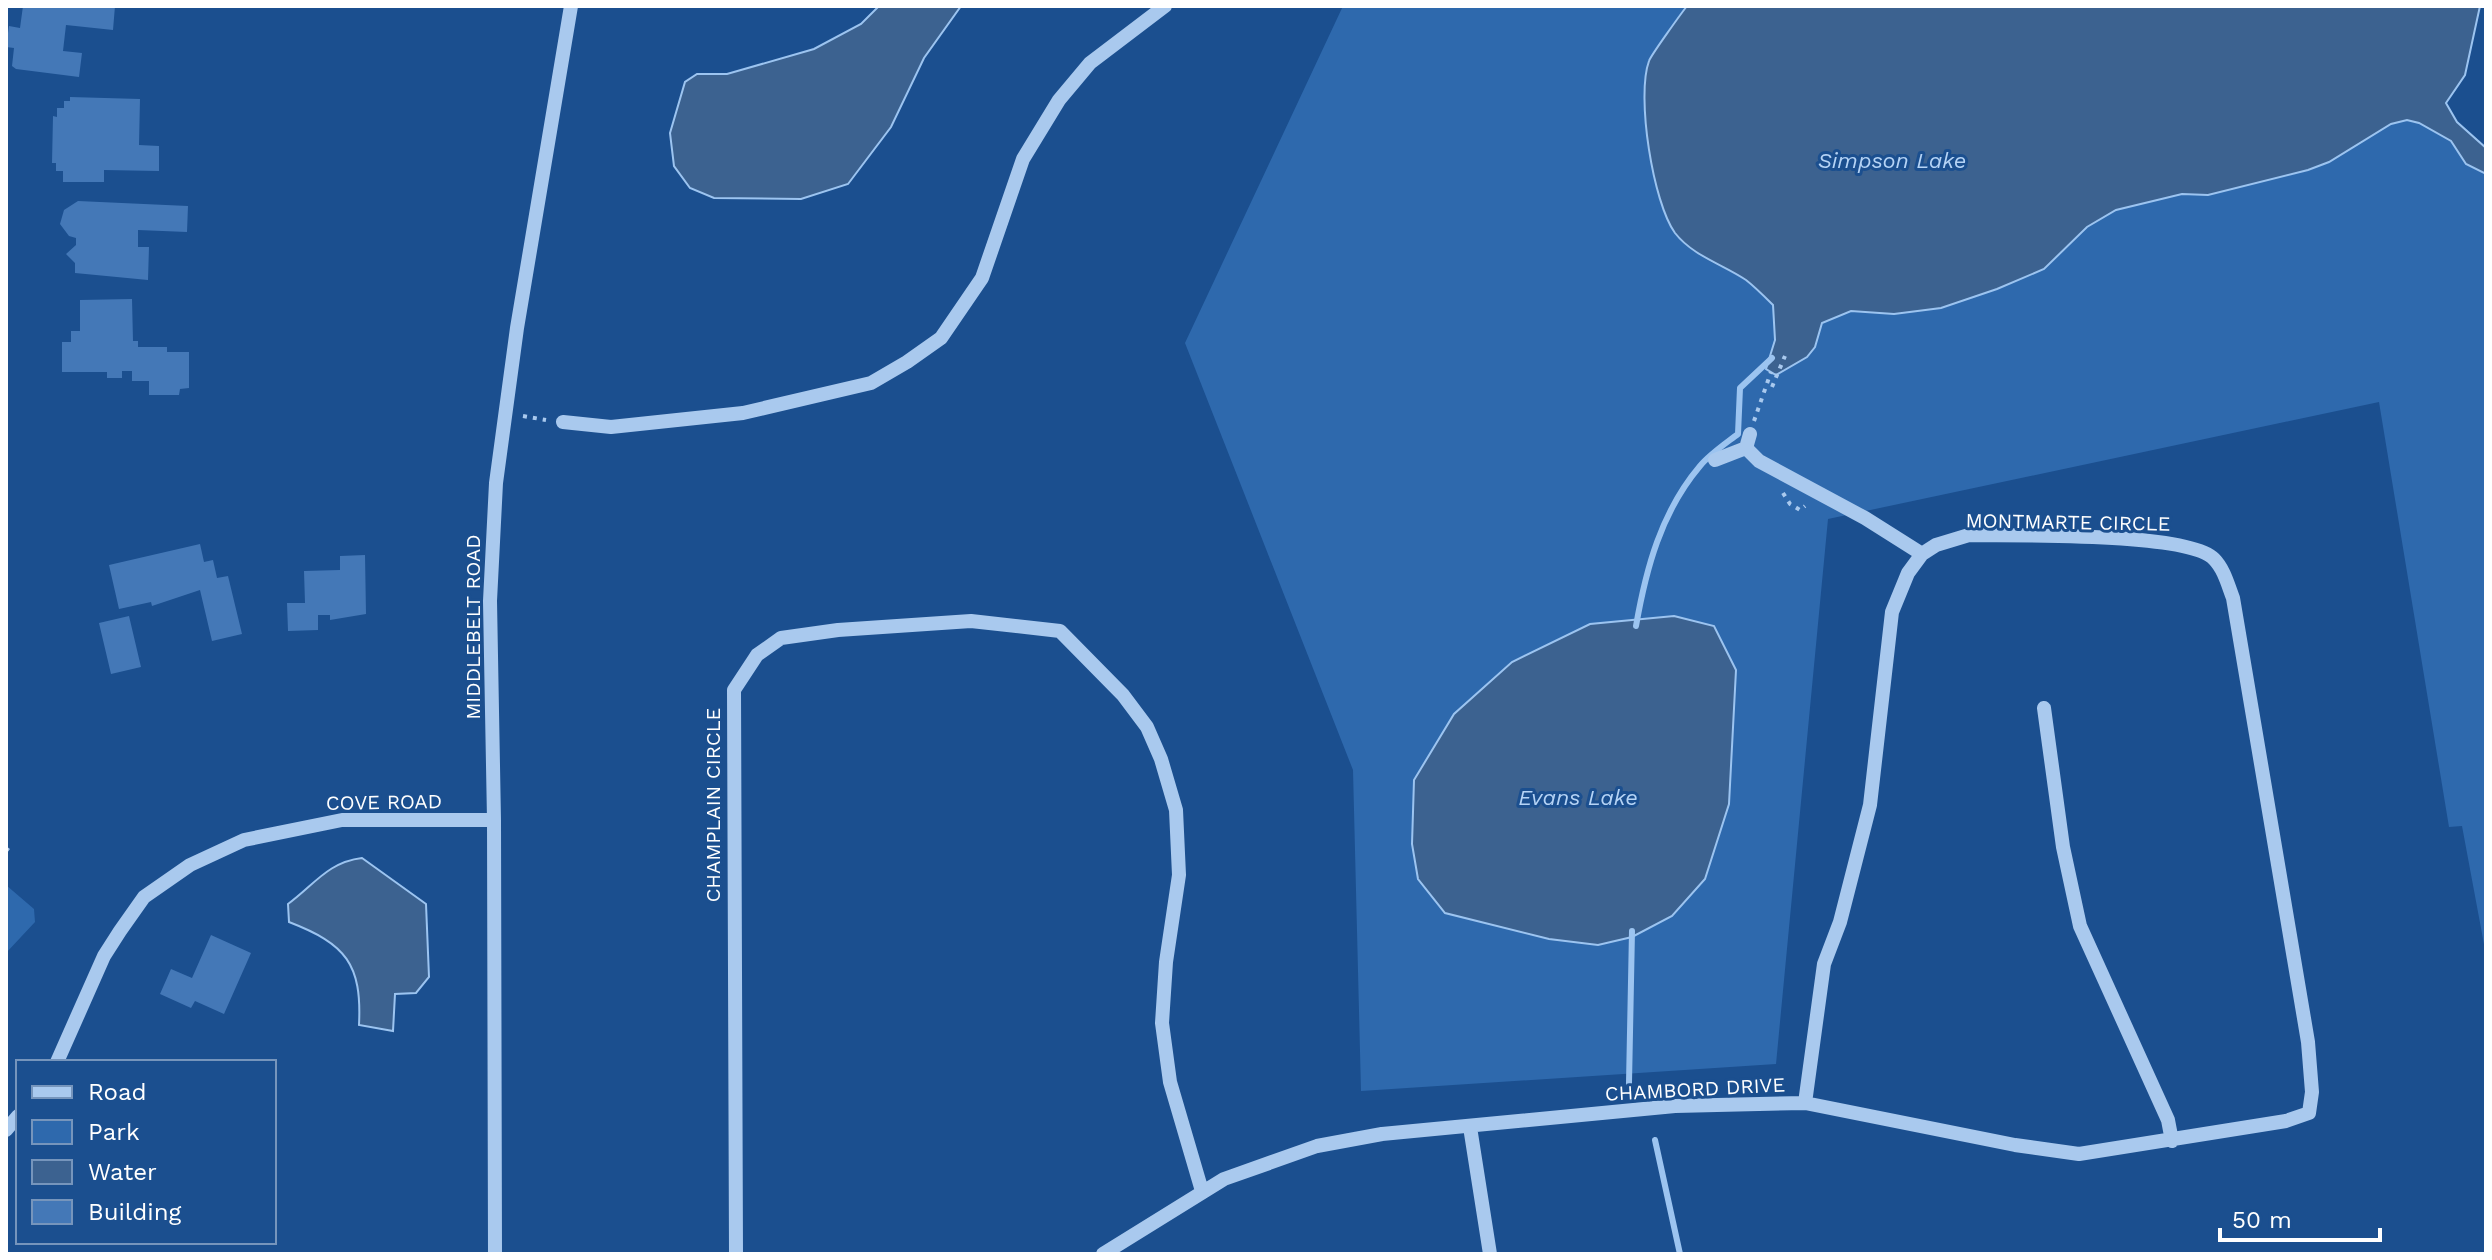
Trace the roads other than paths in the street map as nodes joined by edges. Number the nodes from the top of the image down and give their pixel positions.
1 (571, 6) edge
2 (1165, 6) edge
3 (563, 422) road end
4 (1715, 460) dead end
5 (1922, 554) junction
6 (2044, 708) dead end
7 (494, 820) junction
8 (58, 1060) edge
9 (1805, 1103) junction
10 (2309, 1113) joint
11 (1470, 1127) junction
12 (2172, 1141) junction
13 (1202, 1191) junction
14 (495, 1254) edge
15 (736, 1254) edge
16 (1103, 1254) edge
17 (1490, 1254) edge

1 - 7 street, MIDDLEBELT ROAD
2 - 3 street
4 - 5 street
5 - 9 street
5 - 10 street, MONTMARTE CIRCLE
6 - 12 street
7 - 8 street, COVE ROAD
7 - 14 street, MIDDLEBELT ROAD
9 - 11 street, CHAMBORD DRIVE
9 - 12 street, CHAMBORD DRIVE
10 - 12 street, CHAMBORD DRIVE
11 - 13 street, CHAMBORD DRIVE
11 - 17 street
13 - 15 street, CHAMPLAIN CIRCLE
13 - 16 street, CHAMBORD DRIVE

